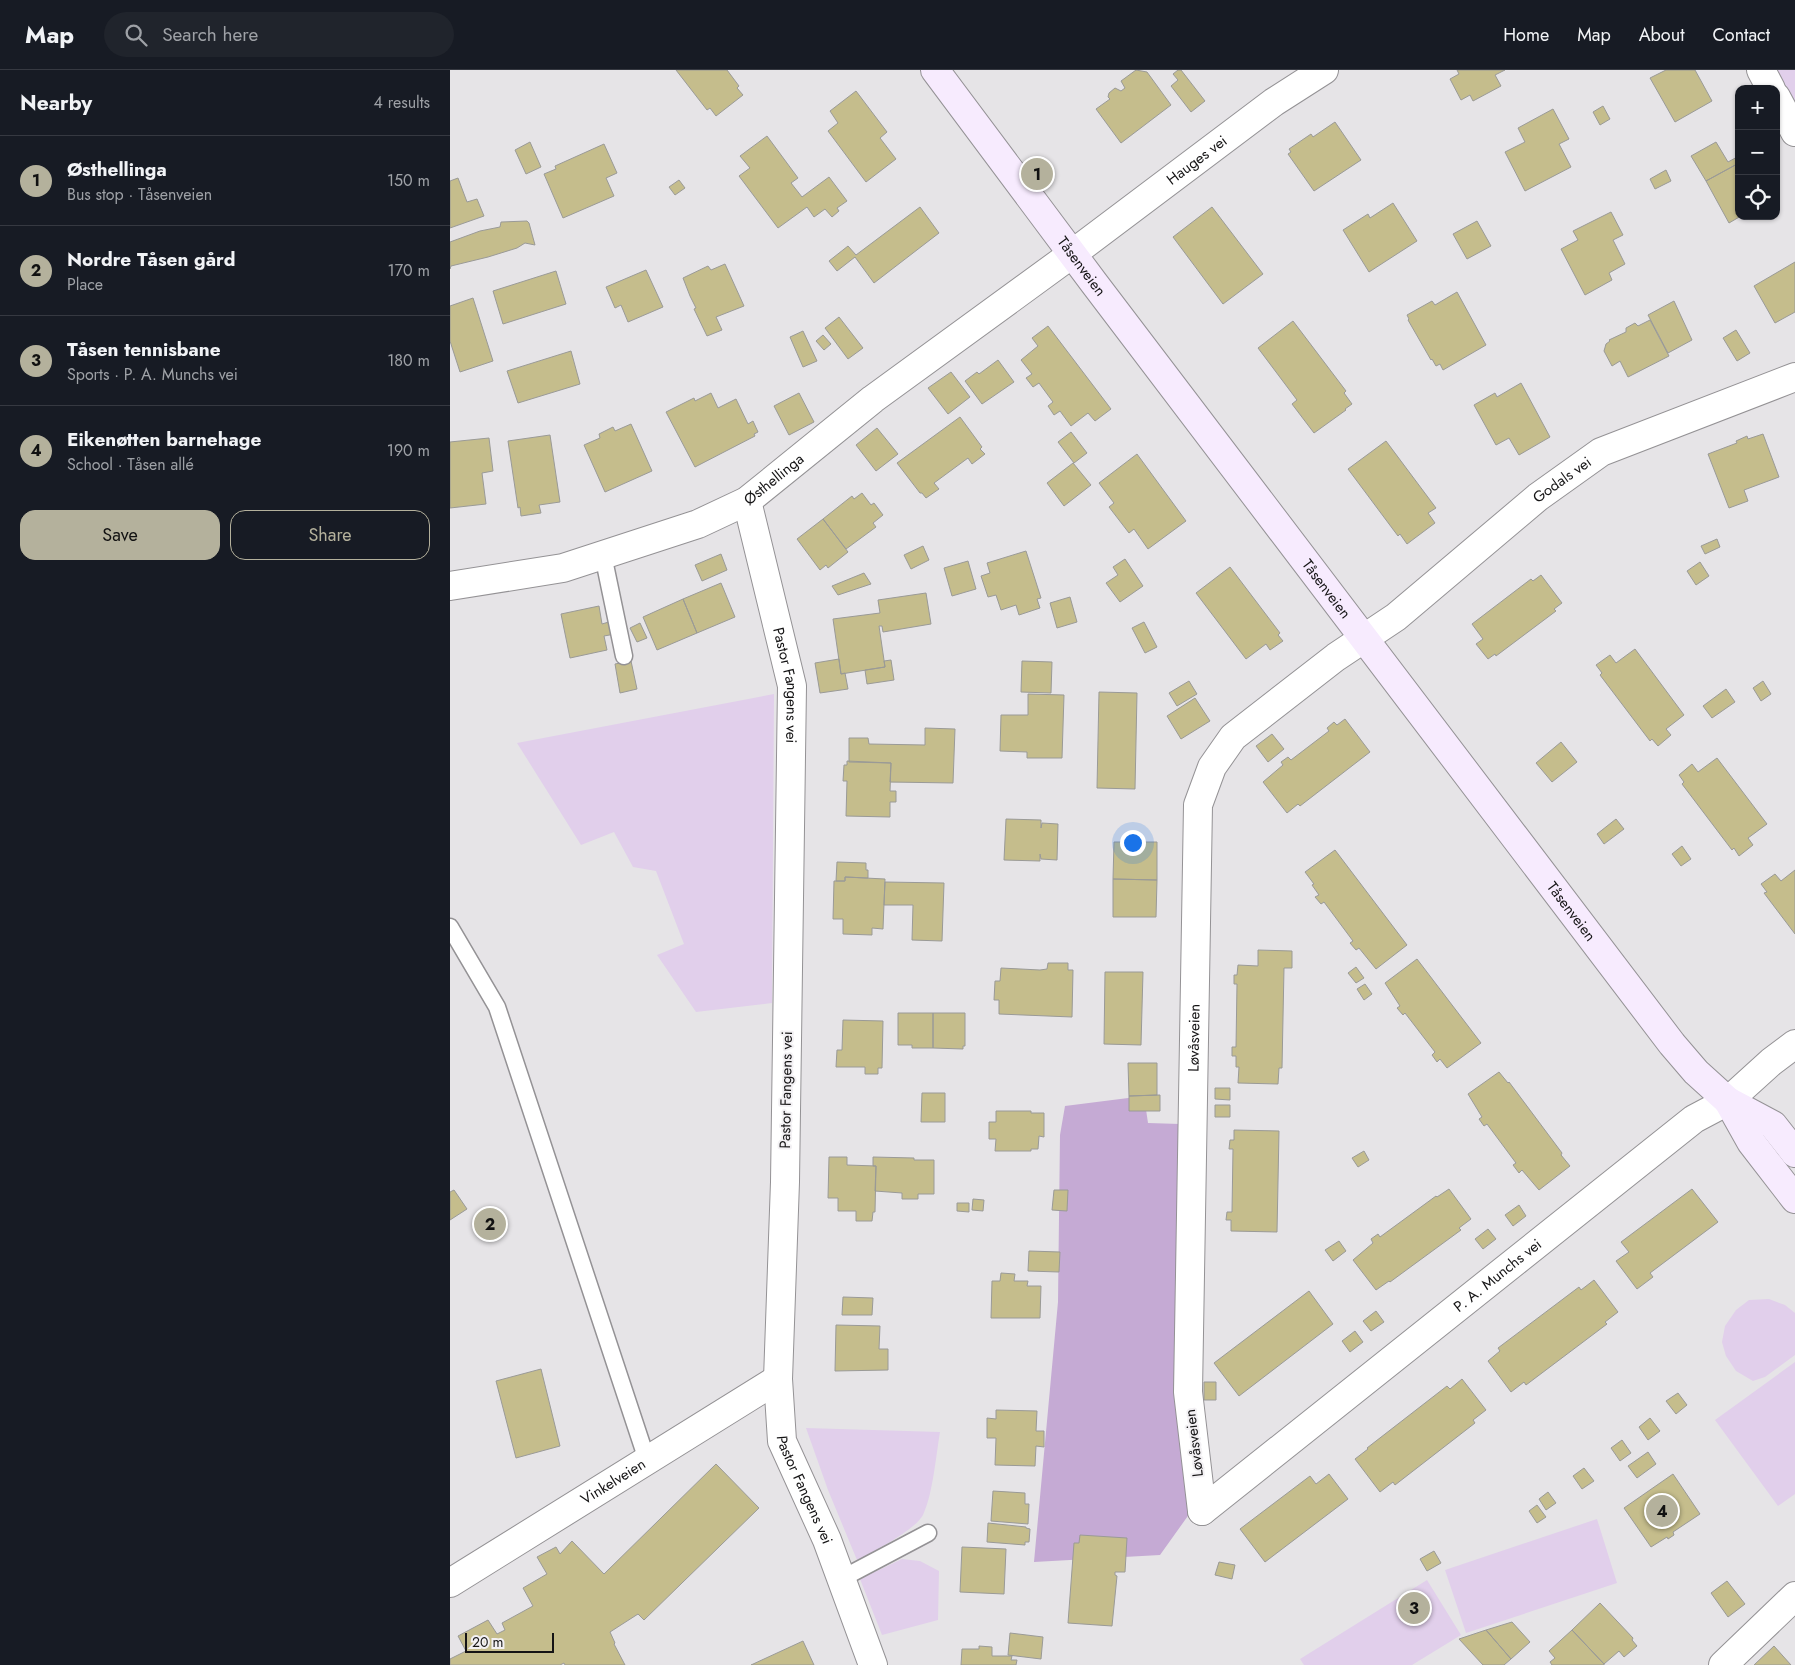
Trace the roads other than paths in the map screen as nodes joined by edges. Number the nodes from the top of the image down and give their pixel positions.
1 (935, 70) edge
2 (1324, 70) edge
3 (1761, 70) edge
4 (1770, 85) edge
5 (1780, 105) edge
6 (1795, 132) edge
7 (1072, 254) junction
8 (1795, 377) edge
9 (748, 501) junction
10 (603, 555) junction
11 (450, 586) edge
12 (1363, 638) junction
13 (624, 656) dead end
14 (450, 927) edge
15 (1795, 1044) edge
16 (1728, 1101) junction
17 (1795, 1153) edge
18 (1795, 1198) edge
19 (778, 1379) junction
20 (647, 1460) junction
21 (1202, 1511) joint
22 (928, 1533) dead end
23 (840, 1579) junction
24 (450, 1583) edge
25 (1795, 1596) edge
26 (873, 1665) edge
27 (1723, 1665) edge

1 - 7 street, Tåsenveien
2 - 7 street, Hauges vei
3 - 4 street
5 - 6 street
7 - 9 street, Østhellinga
7 - 12 street, Tåsenveien
8 - 12 street, Godals vei
9 - 10 street, Østhellinga
9 - 19 street, Pastor Fangens vei
10 - 11 street, Østhellinga
10 - 13 lane
12 - 16 street, Tåsenveien
12 - 21 street, Løvåsveien
14 - 20 lane
15 - 16 street, P. A. Munchs vei
16 - 17 street, Tåsenveien
16 - 18 street, Tåsenveien
16 - 21 street, P. A. Munchs vei
19 - 20 street, Vinkelveien
19 - 23 street, Pastor Fangens vei
20 - 24 street, Vinkelveien
22 - 23 lane
23 - 26 street, Pastor Fangens vei
25 - 27 street

